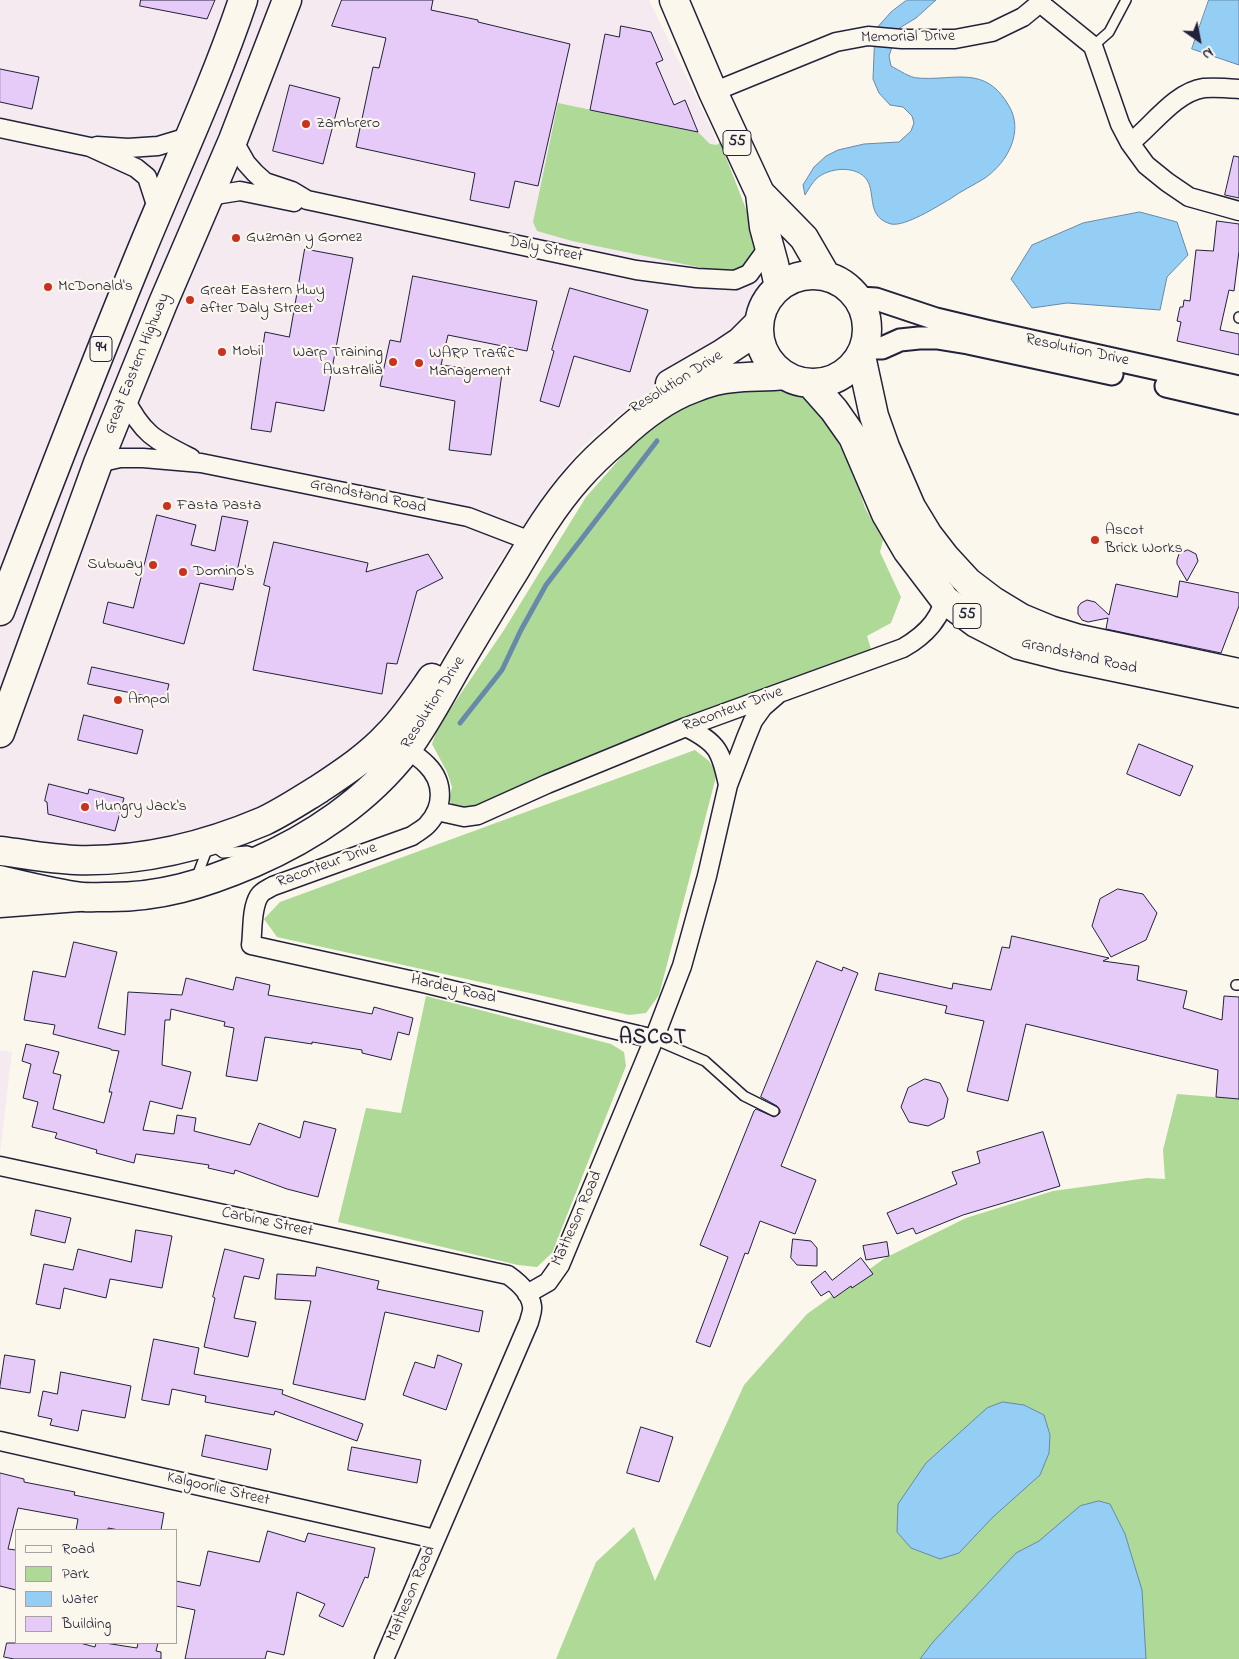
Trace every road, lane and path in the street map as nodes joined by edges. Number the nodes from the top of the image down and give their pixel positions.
1 (243, 0) edge
2 (287, 0) edge
3 (674, 0) edge
4 (1126, 0) edge
5 (1041, 2) edge
6 (1093, 46) junction
7 (1239, 89) edge
8 (713, 92) junction
9 (0, 128) edge
10 (191, 136) junction
11 (233, 140) junction
12 (1130, 143) junction
13 (90, 147) junction
14 (760, 193) junction
15 (209, 196) junction
16 (307, 200) junction
17 (158, 211) junction
18 (1239, 211) edge
19 (770, 245) junction
20 (826, 276) junction
21 (779, 287) junction
22 (859, 298) junction
23 (759, 323) junction
24 (863, 352) junction
25 (784, 375) junction
26 (811, 384) junction
27 (1239, 387) edge
28 (124, 398) junction
29 (1239, 403) edge
30 (98, 463) junction
31 (201, 463) junction
32 (927, 534) junction
33 (526, 540) junction
34 (945, 600) junction
35 (0, 611) edge
36 (1239, 673) edge
37 (1239, 693) edge
38 (778, 694) junction
39 (686, 726) junction
40 (0, 733) edge
41 (397, 743) junction
42 (728, 785) junction
43 (437, 811) junction
44 (209, 842) junction
45 (0, 851) edge
46 (265, 857) junction
47 (0, 880) edge
48 (190, 887) junction
49 (78, 897) junction
50 (0, 903) edge
51 (251, 945) joint
52 (654, 1039) junction
53 (774, 1111) dead end
54 (0, 1166) edge
55 (527, 1294) junction
56 (0, 1441) edge
57 (435, 1539) junction
58 (384, 1659) edge

1 - 10 main road, 94
2 - 11 main road, Great Eastern Highway
3 - 8 main road, 55
4 - 6 lane
5 - 6 street
5 - 8 street, Memorial Drive
6 - 12 street
7 - 12 street
8 - 14 main road, 55
9 - 13 street
10 - 13 street
10 - 17 main road, 94
11 - 15 main road, Great Eastern Highway
11 - 16 street, Daly Street
12 - 18 street
13 - 17 street
14 - 19 main road, 55
14 - 20 main road, 55
15 - 16 street, Daly Street
15 - 28 main road, Great Eastern Highway
16 - 19 street, Daly Street
17 - 35 main road, 94
19 - 21 main road, 55
20 - 21 main road, 55
20 - 22 main road, 55
21 - 23 main road, 55
22 - 24 main road, 55
22 - 27 street, Resolution Drive
23 - 25 main road, 55
23 - 33 main road, Resolution Drive
24 - 26 main road
24 - 29 street, Resolution Drive
24 - 32 main road, Grandstand Road / 55
25 - 26 main road, 55
25 - 33 main road, Resolution Drive
26 - 34 main road, Grandstand Road / 55
28 - 30 main road, Great Eastern Highway
28 - 31 street, Grandstand Road
30 - 31 street, Grandstand Road
30 - 40 main road, Great Eastern Highway
31 - 33 street, Grandstand Road
32 - 34 street, Raconteur Drive
32 - 36 main road, Grandstand Road / 55
33 - 41 main road, Resolution Drive
34 - 37 main road, Grandstand Road / 55
34 - 38 street, Raconteur Drive
38 - 39 street, Raconteur Drive
38 - 42 street, Matheson Road
39 - 42 street, Matheson Road
39 - 43 street, Raconteur Drive
41 - 43 street
41 - 44 main road, Resolution Drive
41 - 46 main road, Resolution Drive
42 - 52 street, Matheson Road
43 - 51 street, Raconteur Drive
44 - 45 main road, Resolution Drive
44 - 46 lane
44 - 48 lane
46 - 48 main road, Resolution Drive
47 - 49 main road, Resolution Drive
48 - 49 main road, Resolution Drive
49 - 50 main road
51 - 52 street, Hardey Road
52 - 53 lane
52 - 55 street, Matheson Road
54 - 55 street, Carbine Street
55 - 57 street, Matheson Road
56 - 57 street, Kalgoorlie Street
57 - 58 street, Matheson Road

